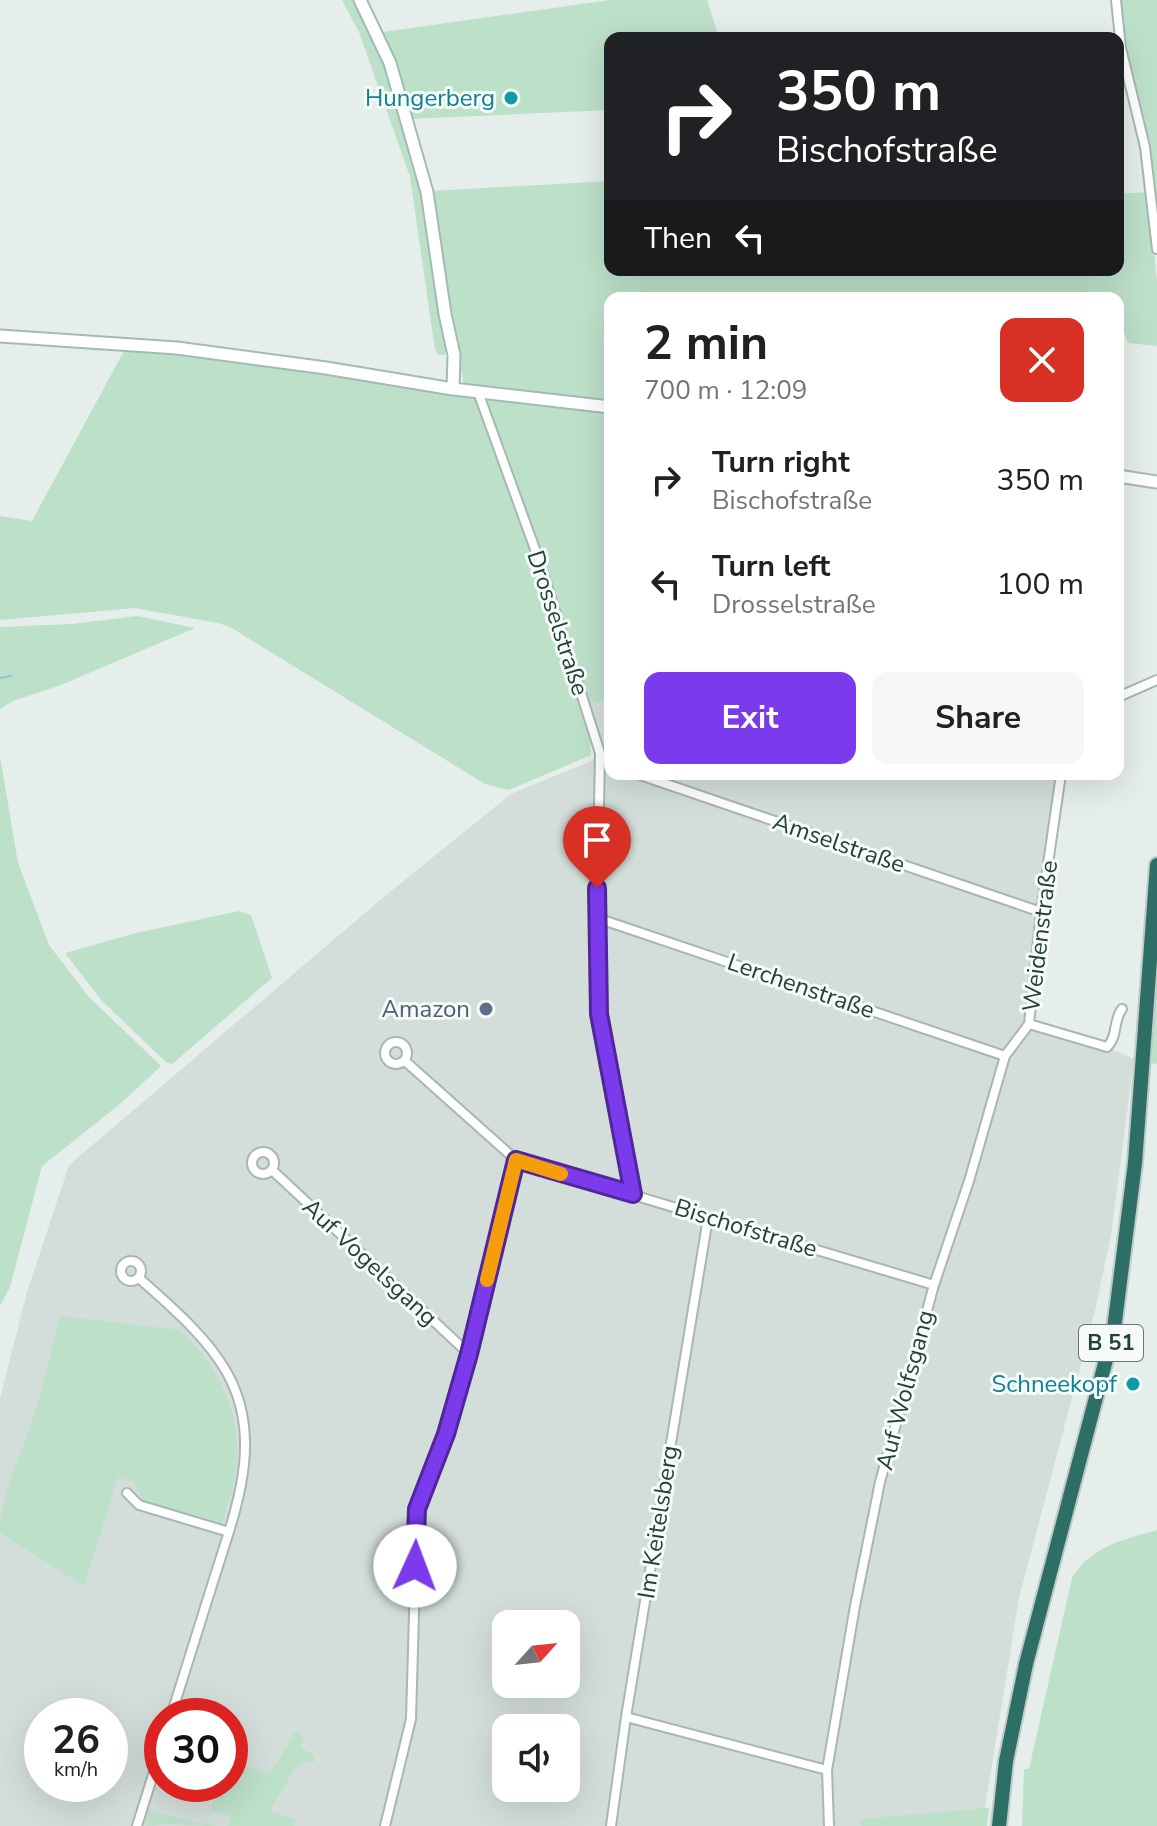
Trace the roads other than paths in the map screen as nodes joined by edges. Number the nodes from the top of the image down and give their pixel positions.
1 (360, 0) edge
2 (1116, 0) edge
3 (1119, 32) edge
4 (1124, 60) edge
5 (1157, 249) edge
6 (0, 336) edge
7 (453, 389) junction
8 (478, 392) junction
9 (604, 406) edge
10 (1124, 477) edge
11 (1157, 482) edge
12 (1157, 680) edge
13 (1124, 694) edge
14 (604, 769) edge
15 (599, 771) junction
16 (655, 780) edge
17 (1060, 780) edge
18 (1157, 865) edge
19 (1041, 912) junction
20 (597, 918) junction
21 (1122, 1009) dead end
22 (1029, 1024) junction
23 (1005, 1056) junction
24 (405, 1061) dead end
25 (516, 1160) junction
26 (272, 1170) dead end
27 (633, 1194) junction
28 (708, 1218) junction
29 (139, 1278) dead end
30 (934, 1285) junction
31 (469, 1354) junction
32 (127, 1493) dead end
33 (229, 1532) junction
34 (177, 1698) edge
35 (626, 1717) junction
36 (827, 1770) junction
37 (144, 1802) edge
38 (137, 1826) edge
39 (385, 1826) edge
40 (611, 1826) edge
41 (829, 1826) edge
42 (999, 1826) edge

1 - 7 main road
2 - 3 street
4 - 5 street
6 - 7 main road
7 - 8 main road
8 - 9 main road
8 - 15 street, Drosselstraße
10 - 11 main road
12 - 13 street
14 - 15 street
15 - 20 street, Drosselstraße
16 - 19 street, Amselstraße
17 - 19 street, Weidenstraße
18 - 42 highway, B 51
19 - 22 street, Weidenstraße
20 - 23 street, Lerchenstraße
20 - 27 street, Drosselstraße
21 - 22 street, Weidenstraße
22 - 23 street, Auf Wolfsgang
23 - 30 street, Auf Wolfsgang
24 - 25 street, Bischofstraße
25 - 27 street, Bischofstraße
25 - 31 street
26 - 31 street, Auf Vogelsgang
27 - 28 street, Bischofstraße
28 - 30 street, Bischofstraße
28 - 35 street, Im Keitelsberg
29 - 33 street
30 - 36 street, Auf Wolfsgang
31 - 39 street
32 - 33 street
33 - 34 street
35 - 36 street
35 - 40 street, Im Keitelsberg
36 - 41 street, Auf Wolfsgang
37 - 38 street

